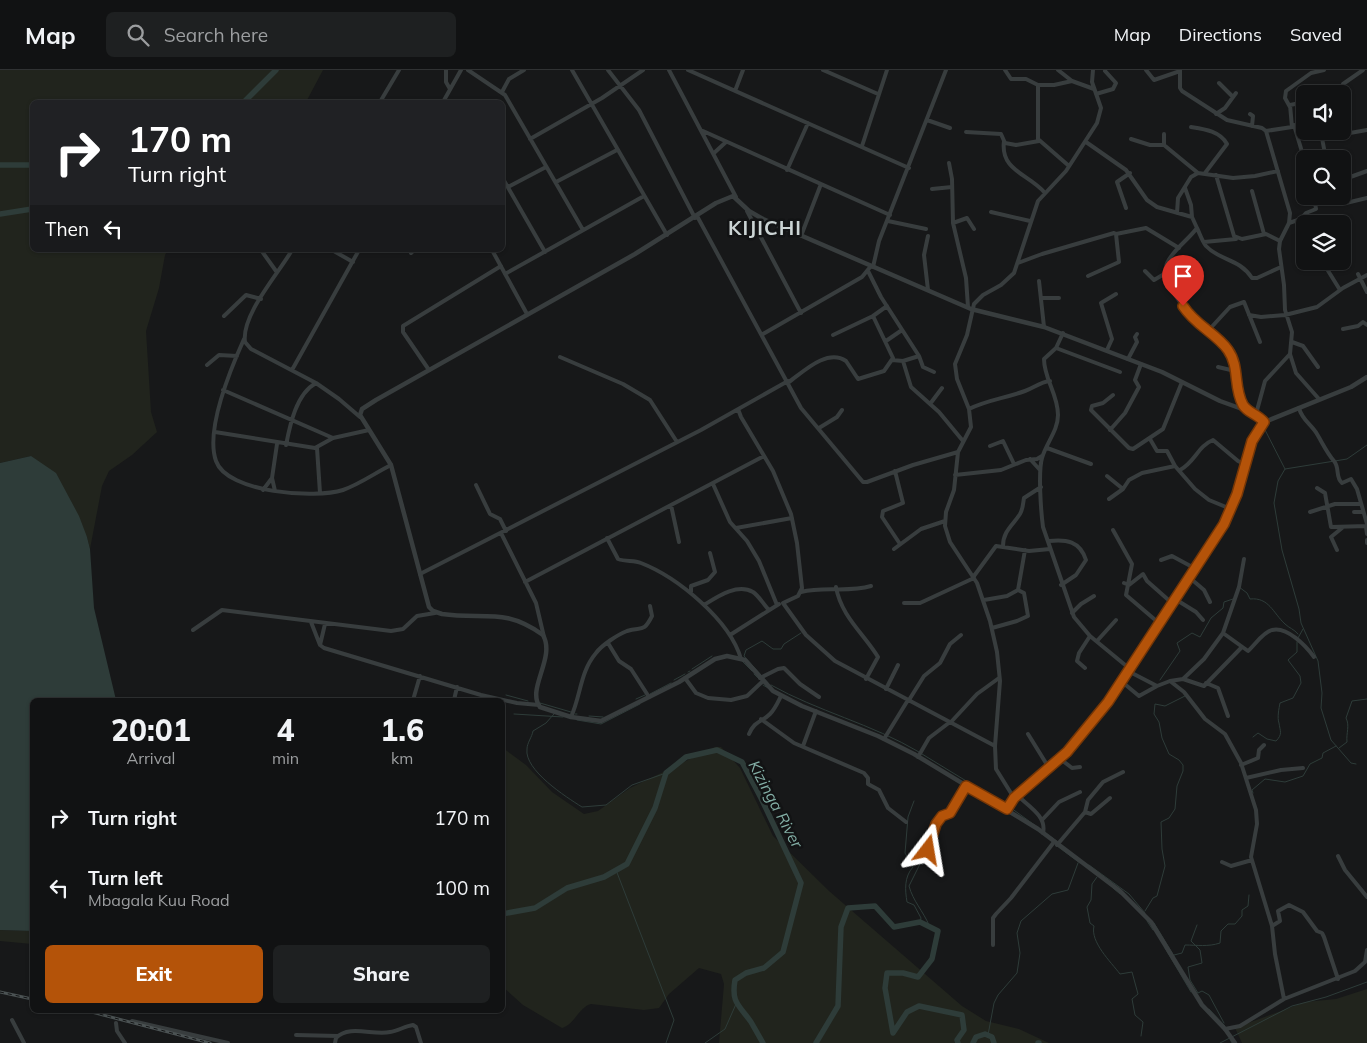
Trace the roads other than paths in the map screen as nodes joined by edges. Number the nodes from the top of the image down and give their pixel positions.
1 (398, 70) edge
2 (446, 70) edge
3 (461, 70) edge
4 (468, 70) edge
5 (524, 70) edge
6 (572, 70) edge
7 (608, 70) edge
8 (642, 70) edge
9 (669, 70) edge
10 (688, 70) edge
11 (743, 70) edge
12 (823, 70) edge
13 (838, 70) edge
14 (887, 70) edge
15 (946, 70) edge
16 (1005, 70) edge
17 (1058, 70) edge
18 (1093, 70) edge
19 (1146, 70) edge
20 (1324, 70) edge
21 (1363, 70) edge
22 (1180, 71) edge
23 (1105, 72) dead end
24 (1310, 72) edge
25 (837, 76) junction
26 (1072, 81) junction
27 (1219, 82) dead end
28 (622, 85) junction
29 (1038, 85) junction
30 (1344, 85) edge
31 (450, 88) junction
32 (1094, 89) junction
33 (735, 91) junction
34 (502, 92) junction
35 (878, 94) junction
36 (1096, 94) junction
37 (381, 100) edge
38 (444, 100) edge
39 (1296, 103) edge
40 (591, 105) junction
41 (1290, 107) junction
42 (1216, 114) junction
43 (1250, 114) dead end
44 (927, 120) junction
45 (808, 123) junction
46 (1294, 125) junction
47 (1252, 126) junction
48 (1191, 127) dead end
49 (950, 128) dead end
50 (1367, 130) edge
51 (703, 131) junction
52 (1266, 131) junction
53 (966, 132) dead end
54 (1164, 134) dead end
55 (530, 139) junction
56 (1132, 139) dead end
57 (1004, 141) junction
58 (726, 142) junction
59 (1042, 142) junction
60 (1086, 142) junction
61 (1164, 144) junction
62 (862, 146) junction
63 (617, 150) junction
64 (1301, 150) edge
65 (1324, 150) edge
66 (714, 153) junction
67 (949, 163) dead end
68 (1069, 166) junction
69 (546, 167) junction
70 (909, 168) junction
71 (787, 170) junction
72 (1278, 171) junction
73 (1367, 171) edge
74 (1130, 173) junction
75 (1198, 173) junction
76 (1204, 173) junction
77 (1216, 176) junction
78 (1351, 177) edge
79 (505, 182) edge
80 (556, 182) junction
81 (821, 184) junction
82 (508, 187) junction
83 (952, 187) junction
84 (1185, 188) junction
85 (932, 189) dead end
86 (1252, 191) dead end
87 (1046, 193) junction
88 (644, 196) junction
89 (736, 197) junction
90 (1367, 198) edge
91 (1351, 202) edge
92 (1315, 205) edge
93 (746, 208) junction
94 (1126, 208) dead end
95 (991, 212) dead end
96 (1177, 213) junction
97 (890, 215) junction
98 (1305, 215) edge
99 (696, 217) junction
100 (1192, 217) junction
101 (888, 221) junction
102 (1030, 221) junction
103 (1296, 222) edge
104 (953, 223) junction
105 (1289, 223) junction
106 (926, 228) dead end
107 (1197, 228) junction
108 (974, 229) dead end
109 (583, 230) junction
110 (1116, 234) junction
111 (1264, 234) junction
112 (667, 235) junction
113 (801, 236) junction
114 (928, 236) dead end
115 (1238, 239) junction
116 (1280, 241) junction
117 (1203, 242) junction
118 (1179, 248) junction
119 (262, 252) edge
120 (290, 252) edge
121 (336, 252) edge
122 (358, 252) edge
123 (493, 252) edge
124 (545, 252) junction
125 (1186, 260) dead end
126 (353, 262) junction
127 (1018, 263) junction
128 (501, 266) junction
129 (1281, 267) junction
130 (871, 268) junction
131 (1328, 270) edge
132 (276, 271) junction
133 (1145, 271) dead end
134 (1166, 273) junction
135 (505, 274) junction
136 (1367, 275) edge
137 (1088, 276) dead end
138 (1359, 276) junction
139 (1039, 280) dead end
140 (928, 290) junction
141 (1173, 290) junction
142 (1340, 290) junction
143 (1367, 292) edge
144 (1116, 294) dead end
145 (1042, 298) junction
146 (1059, 298) dead end
147 (261, 299) junction
148 (887, 306) junction
149 (970, 308) junction
150 (801, 313) junction
151 (527, 314) junction
152 (1249, 315) junction
153 (1286, 315) junction
154 (224, 316) dead end
155 (873, 316) junction
156 (1367, 325) edge
157 (1044, 327) junction
158 (1343, 329) dead end
159 (902, 330) junction
160 (1207, 332) junction
161 (1063, 333) junction
162 (763, 334) junction
163 (1137, 334) dead end
164 (833, 335) dead end
165 (244, 339) junction
166 (886, 341) junction
167 (1260, 342) dead end
168 (1292, 342) junction
169 (1056, 348) junction
170 (1107, 350) junction
171 (1290, 354) junction
172 (237, 356) junction
173 (919, 356) junction
174 (560, 357) dead end
175 (1128, 358) junction
176 (892, 360) junction
177 (903, 361) junction
178 (1141, 364) junction
179 (207, 365) dead end
180 (1218, 367) dead end
181 (1318, 367) dead end
182 (292, 370) junction
183 (429, 370) junction
184 (1235, 371) junction
185 (934, 372) dead end
186 (1120, 372) dead end
187 (1367, 377) edge
188 (1050, 381) junction
189 (788, 382) junction
190 (1182, 382) junction
191 (316, 384) junction
192 (942, 388) dead end
193 (223, 390) junction
194 (1113, 395) dead end
195 (1319, 399) junction
196 (930, 404) junction
197 (1299, 408) junction
198 (969, 409) junction
199 (736, 410) junction
200 (842, 410) dead end
201 (1247, 411) junction
202 (1256, 414) junction
203 (360, 417) junction
204 (293, 420) junction
205 (1264, 422) junction
206 (819, 428) junction
207 (368, 430) junction
208 (1110, 430) junction
209 (215, 432) junction
210 (333, 438) junction
211 (1150, 439) junction
212 (963, 441) junction
213 (677, 442) junction
214 (277, 444) junction
215 (286, 445) junction
216 (990, 446) dead end
217 (316, 448) junction
218 (1047, 448) junction
219 (958, 452) junction
220 (764, 456) junction
221 (1042, 456) junction
222 (1030, 459) junction
223 (1014, 464) junction
224 (1091, 464) dead end
225 (391, 465) junction
226 (1246, 465) junction
227 (1175, 466) junction
228 (1180, 470) junction
229 (895, 471) junction
230 (1041, 471) junction
231 (955, 475) junction
232 (1107, 476) dead end
233 (272, 478) junction
234 (713, 484) junction
235 (476, 485) dead end
236 (1041, 487) junction
237 (1317, 488) dead end
238 (1123, 489) junction
239 (263, 490) junction
240 (275, 491) junction
241 (320, 493) junction
242 (1109, 498) dead end
243 (1361, 504) junction
244 (671, 505) junction
245 (1327, 506) junction
246 (1231, 509) junction
247 (1310, 512) dead end
248 (1354, 512) dead end
249 (1363, 512) junction
250 (792, 518) junction
251 (945, 521) junction
252 (1367, 526) edge
253 (736, 528) junction
254 (1342, 528) junction
255 (1113, 530) dead end
256 (506, 531) junction
257 (501, 533) junction
258 (1367, 534) edge
259 (607, 538) junction
260 (1048, 541) junction
261 (680, 542) dead end
262 (900, 544) junction
263 (1003, 546) junction
264 (894, 549) dead end
265 (1050, 549) junction
266 (1025, 550) junction
267 (1337, 550) dead end
268 (710, 552) dead end
269 (1244, 559) dead end
270 (1161, 560) dead end
271 (1196, 569) junction
272 (420, 574) junction
273 (974, 577) junction
274 (1190, 578) junction
275 (525, 582) junction
276 (1124, 583) dead end
277 (1061, 585) junction
278 (1130, 585) junction
279 (871, 586) dead end
280 (836, 587) junction
281 (1018, 590) junction
282 (691, 592) junction
283 (802, 592) junction
284 (1094, 596) dead end
285 (984, 600) junction
286 (1174, 602) junction
287 (1210, 602) dead end
288 (904, 603) dead end
289 (783, 604) junction
290 (704, 605) junction
291 (777, 605) junction
292 (650, 606) dead end
293 (769, 610) junction
294 (435, 613) junction
295 (1072, 613) junction
296 (1116, 620) dead end
297 (1203, 620) dead end
298 (311, 622) junction
299 (325, 624) junction
300 (1160, 624) junction
301 (992, 628) junction
302 (192, 630) dead end
303 (1223, 633) junction
304 (730, 635) junction
305 (961, 635) dead end
306 (544, 636) junction
307 (1090, 636) junction
308 (1097, 641) junction
309 (608, 643) junction
310 (320, 645) junction
311 (1241, 648) junction
312 (1314, 657) dead end
313 (742, 658) junction
314 (898, 665) dead end
315 (1084, 668) dead end
316 (1129, 670) junction
317 (420, 676) junction
318 (685, 678) junction
319 (999, 678) junction
320 (866, 679) junction
321 (1183, 679) junction
322 (762, 680) junction
323 (1121, 681) junction
324 (1170, 681) junction
325 (1206, 683) junction
326 (1158, 686) junction
327 (458, 687) junction
328 (886, 689) junction
329 (781, 696) junction
330 (819, 697) dead end
331 (414, 698) edge
332 (455, 698) edge
333 (499, 698) edge
334 (649, 698) junction
335 (505, 700) edge
336 (908, 700) junction
337 (538, 705) junction
338 (816, 711) junction
339 (1228, 716) dead end
340 (571, 717) junction
341 (761, 719) junction
342 (950, 722) junction
343 (749, 734) dead end
344 (1028, 734) dead end
345 (884, 739) junction
346 (1264, 745) dead end
347 (803, 746) junction
348 (995, 746) junction
349 (918, 756) junction
350 (1060, 758) junction
351 (1241, 765) junction
352 (1049, 768) junction
353 (1080, 768) dead end
354 (1303, 768) dead end
355 (1122, 772) dead end
356 (1246, 778) junction
357 (966, 786) junction
358 (1080, 792) dead end
359 (1016, 796) junction
360 (1110, 798) dead end
361 (1007, 809) junction
362 (1085, 812) junction
363 (1042, 820) junction
364 (906, 822) dead end
365 (1043, 833) junction
366 (1056, 844) junction
367 (1338, 856) dead end
368 (1252, 860) junction
369 (1222, 862) dead end
370 (922, 863) dead end
371 (1367, 897) edge
372 (1272, 926) junction
373 (993, 944) dead end
374 (1367, 950) edge
375 (1338, 979) junction
376 (1284, 999) junction
377 (12, 1020) dead end
378 (132, 1021) dead end
379 (116, 1023) dead end
380 (1225, 1029) junction
381 (296, 1036) dead end
382 (338, 1036) junction
383 (1235, 1042) edge
384 (24, 1043) edge
385 (125, 1043) edge
386 (228, 1043) edge
387 (335, 1043) edge
388 (421, 1043) edge

1 - 37 street
2 - 31 street
3 - 31 street
4 - 34 street
5 - 34 street
6 - 40 street
7 - 28 street
8 - 28 street
9 - 51 street
10 - 33 street
11 - 33 street
12 - 25 street
13 - 25 street
14 - 35 street
15 - 44 street
16 - 29 street
17 - 26 street
18 - 32 street
19 - 22 street
20 - 24 street
21 - 30 street
22 - 42 street
23 - 36 street
24 - 41 street
25 - 35 street
26 - 29 street
26 - 32 street
27 - 42 street
28 - 40 street
28 - 99 street
29 - 59 street
31 - 38 street
32 - 36 street
33 - 45 street
34 - 55 street
35 - 62 street
36 - 60 street
39 - 41 street
40 - 55 street
40 - 63 street
41 - 46 street
42 - 47 street
43 - 47 street
44 - 49 street
44 - 70 street
45 - 62 street
45 - 71 street
46 - 52 street
46 - 64 street
47 - 52 street
48 - 76 street
50 - 65 street
51 - 58 street
51 - 66 street
52 - 72 street
53 - 57 street
54 - 61 street
55 - 69 street
56 - 61 street
57 - 59 street
57 - 87 street
58 - 66 street
58 - 71 street
59 - 68 street
60 - 68 street
60 - 74 street
61 - 75 street
62 - 70 street
63 - 80 street
63 - 88 street
66 - 89 street
67 - 83 street
68 - 87 street
69 - 80 street
69 - 82 street
70 - 97 street
71 - 81 street
72 - 77 street
72 - 105 street
73 - 78 street
74 - 94 street
74 - 96 street
75 - 76 street
75 - 84 street
76 - 77 street
77 - 115 street
79 - 82 street
80 - 109 street
81 - 97 street
81 - 113 street
82 - 124 street
83 - 85 street
83 - 104 street
84 - 96 street
84 - 100 street
86 - 111 street
87 - 102 street
88 - 109 street
88 - 112 street
89 - 93 street
89 - 99 street
90 - 91 street
92 - 98 street
93 - 113 street
93 - 150 street
95 - 102 street
96 - 100 street
97 - 101 street
99 - 112 street
99 - 162 street
100 - 107 street
101 - 106 street
101 - 130 street
102 - 127 street
103 - 105 street
104 - 108 street
104 - 149 street
105 - 116 street
107 - 117 street
107 - 118 street
109 - 124 street
110 - 118 street
110 - 127 street
110 - 137 street
111 - 115 street
111 - 116 street
112 - 151 street
113 - 130 street
114 - 140 street
115 - 117 street
116 - 129 street
117 - 129 street
118 - 134 street
119 - 132 street
120 - 132 street
121 - 126 street
122 - 126 street
123 - 128 street
124 - 135 street
125 - 141 street
126 - 182 street
127 - 149 street
128 - 135 street
128 - 183 street
129 - 153 street
130 - 140 street
130 - 148 street
130 - 150 street
131 - 142 street
132 - 147 street
133 - 134 street
134 - 141 street
135 - 151 street
136 - 138 street
138 - 142 street
138 - 143 street
139 - 145 street
140 - 149 street
141 - 160 street
142 - 153 street
144 - 170 street
145 - 146 street
145 - 157 street
147 - 154 street
147 - 165 street
148 - 155 street
148 - 159 street
149 - 157 street
149 - 198 street
150 - 162 street
151 - 183 street
152 - 153 street
152 - 160 street
152 - 167 street
153 - 168 street
155 - 164 street
155 - 166 street
156 - 158 street
157 - 161 street
159 - 166 street
159 - 173 street
160 - 184 street
161 - 169 street
161 - 170 street
162 - 189 street
163 - 175 street
165 - 172 street
165 - 182 street
166 - 176 street
168 - 171 street
168 - 181 street
169 - 186 street
169 - 188 street
170 - 175 street
171 - 195 street
171 - 202 street
172 - 179 street
172 - 193 street
173 - 177 street
173 - 185 street
174 - 213 street
175 - 178 street
176 - 177 street
176 - 189 street
177 - 196 street
178 - 190 street
178 - 208 street
180 - 184 street
182 - 191 street
183 - 203 street
184 - 201 street
187 - 195 street
188 - 198 street
188 - 218 street
189 - 199 street
189 - 206 street
190 - 201 street
190 - 211 street
191 - 203 street
191 - 204 street
192 - 196 street
193 - 204 street
193 - 209 street
194 - 208 street
195 - 197 street
196 - 212 street
197 - 205 street
197 - 243 street
198 - 212 street
199 - 213 street
199 - 220 street
200 - 206 street
201 - 202 street
202 - 205 street
203 - 207 street
204 - 210 street
204 - 215 street
205 - 226 street
206 - 229 street
207 - 210 street
207 - 225 street
208 - 211 street
209 - 214 street
209 - 239 street
210 - 217 street
211 - 227 street
212 - 219 street
213 - 256 street
214 - 215 street
214 - 233 street
215 - 217 street
216 - 223 street
217 - 241 street
218 - 221 street
218 - 224 street
219 - 229 street
219 - 231 street
220 - 234 street
220 - 250 street
221 - 222 street
221 - 230 street
222 - 223 street
222 - 230 street
223 - 231 street
225 - 241 street
225 - 272 street
226 - 228 street
226 - 246 street
227 - 228 street
227 - 238 street
228 - 246 street
229 - 262 street
230 - 236 street
231 - 251 street
232 - 238 street
233 - 239 street
233 - 240 street
234 - 244 street
234 - 253 street
235 - 256 street
236 - 260 street
236 - 263 street
237 - 245 street
238 - 242 street
239 - 240 street
240 - 241 street
243 - 245 street
243 - 249 street
244 - 259 street
244 - 261 street
245 - 247 street
245 - 254 street
246 - 271 street
248 - 249 street
249 - 252 street
250 - 253 street
250 - 283 street
251 - 262 street
251 - 273 street
252 - 254 street
252 - 258 street
253 - 291 street
254 - 267 street
255 - 278 street
256 - 257 street
257 - 272 street
257 - 275 street
259 - 275 street
259 - 282 street
260 - 265 street
260 - 277 street
262 - 264 street
263 - 266 street
263 - 273 street
265 - 266 street
265 - 277 street
266 - 281 street
268 - 282 street
269 - 303 street
270 - 271 street
271 - 274 street
272 - 294 street
273 - 285 street
273 - 288 street
274 - 286 street
274 - 287 street
275 - 306 street
276 - 278 street
277 - 295 street
278 - 286 street
278 - 300 street
279 - 280 street
280 - 283 street
280 - 320 street
281 - 285 street
281 - 301 street
282 - 290 street
283 - 289 street
284 - 295 street
285 - 301 street
286 - 297 street
286 - 300 street
289 - 291 street
289 - 320 street
290 - 293 street
290 - 304 street
291 - 293 street
292 - 309 street
293 - 304 street
294 - 299 street
294 - 306 street
295 - 307 street
296 - 308 street
298 - 299 street
298 - 302 street
298 - 310 street
299 - 310 street
300 - 316 street
301 - 319 street
303 - 311 street
303 - 321 street
304 - 313 street
305 - 336 street
306 - 337 street
307 - 308 street
307 - 315 street
308 - 316 street
309 - 334 street
309 - 340 street
310 - 317 street
311 - 312 street
311 - 325 street
313 - 318 street
313 - 322 street
314 - 328 street
316 - 323 street
316 - 326 street
317 - 327 street
317 - 331 street
318 - 322 street
318 - 334 street
319 - 342 street
319 - 348 street
320 - 328 street
321 - 324 street
321 - 325 street
322 - 329 street
322 - 330 street
323 - 326 street
323 - 350 street
324 - 326 street
324 - 351 street
325 - 339 street
327 - 332 street
327 - 333 street
328 - 336 street
329 - 338 street
329 - 341 street
334 - 340 street
335 - 337 street
336 - 342 street
336 - 345 street
337 - 340 street
338 - 345 street
338 - 347 street
341 - 343 street
341 - 347 street
342 - 348 street
342 - 349 street
344 - 352 street
345 - 349 street
346 - 351 street
347 - 364 street
348 - 359 street
349 - 357 street
350 - 352 street
350 - 353 street
351 - 356 street
352 - 359 street
354 - 356 street
355 - 362 street
356 - 368 street
357 - 361 street
357 - 370 street
358 - 363 street
359 - 361 street
359 - 363 street
360 - 362 street
361 - 365 street
362 - 366 street
363 - 365 street
365 - 366 street
366 - 373 street
366 - 380 street
367 - 371 street
368 - 369 street
368 - 372 street
372 - 375 street
372 - 376 street
374 - 375 street
375 - 376 street
376 - 380 street
377 - 384 street
378 - 386 street
379 - 385 street
380 - 383 street
381 - 382 street
382 - 387 street
382 - 388 street

